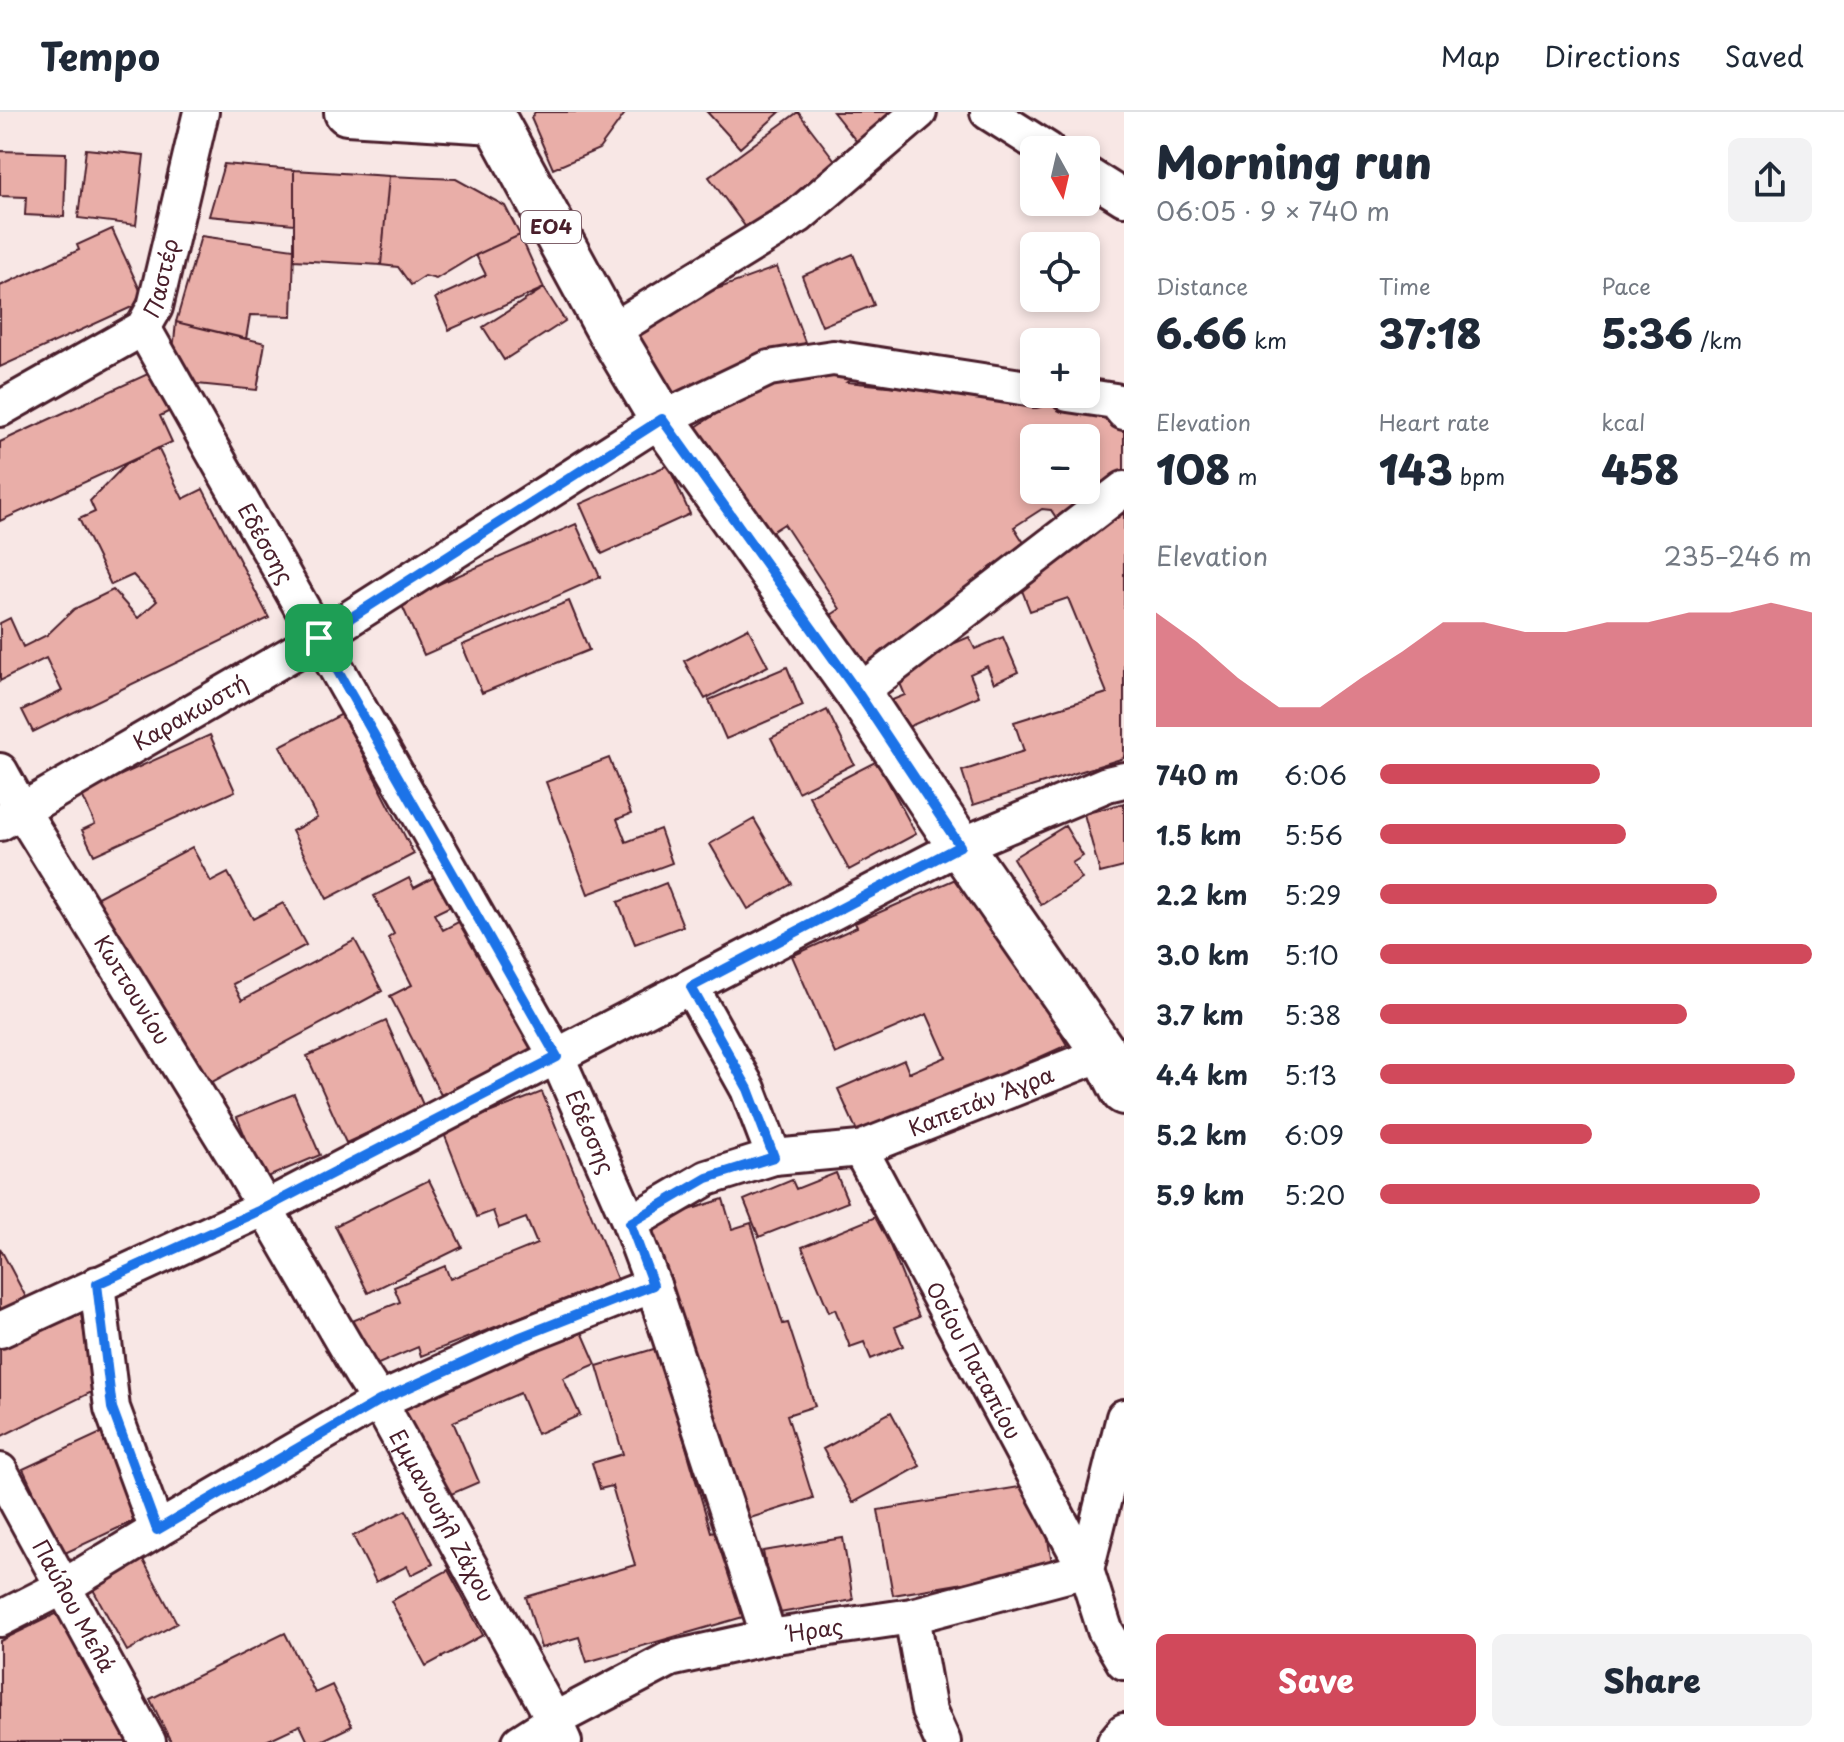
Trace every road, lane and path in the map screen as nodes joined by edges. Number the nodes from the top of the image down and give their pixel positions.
1 (201, 112) edge
2 (347, 112) edge
3 (919, 112) edge
4 (988, 112) edge
5 (498, 116) edge
6 (1026, 136) edge
7 (1100, 183) edge
8 (1124, 198) edge
9 (143, 328) junction
10 (610, 332) junction
11 (1020, 387) edge
12 (1100, 399) edge
13 (0, 409) edge
14 (1124, 412) edge
15 (662, 419) junction
16 (1124, 489) edge
17 (319, 638) junction
18 (858, 693) junction
19 (0, 771) edge
20 (1124, 780) edge
21 (11, 817) edge
22 (960, 846) junction
23 (691, 987) junction
24 (1104, 1053) junction
25 (557, 1057) junction
26 (1124, 1092) edge
27 (860, 1149) junction
28 (774, 1157) junction
29 (265, 1208) junction
30 (630, 1223) junction
31 (97, 1284) junction
32 (653, 1285) junction
33 (0, 1330) edge
34 (379, 1401) junction
35 (1124, 1417) edge
36 (0, 1471) edge
37 (157, 1530) junction
38 (1086, 1570) junction
39 (63, 1587) junction
40 (912, 1616) junction
41 (0, 1619) edge
42 (769, 1637) junction
43 (1124, 1662) edge
44 (559, 1731) edge
45 (1124, 1731) edge
46 (148, 1742) edge
47 (520, 1742) edge
48 (943, 1742) edge
49 (1115, 1742) edge

1 - 9 street, Παστέρ
2 - 5 main road
3 - 10 street
4 - 6 street
5 - 10 main road, ΕΟ4
7 - 8 street
9 - 13 street, Παστέρ
9 - 17 street, Εδέσσης
10 - 15 main road, ΕΟ4
11 - 15 street, Καρακωστή
12 - 14 street
15 - 17 street, Καρακωστή
15 - 18 main road, ΕΟ4
16 - 18 street
17 - 21 street, Καρακωστή
17 - 25 street, Εδέσσης
18 - 22 main road, ΕΟ4
19 - 21 street, Κωττουνίου
20 - 22 street
21 - 29 street, Κωττουνίου
22 - 23 street
22 - 24 main road, ΕΟ4
23 - 25 street
23 - 28 street
24 - 26 main road, ΕΟ4
24 - 27 street, Καπετάν Άγρα
25 - 29 street
25 - 30 street, Εδέσσης
27 - 28 street, Καπετάν Άγρα
27 - 38 street, Οσίου Παταπίου
28 - 30 street, Καπετάν Άγρα
29 - 31 street
29 - 34 street, Εμμανουήλ Ζάχου
30 - 32 street, Εδέσσης
31 - 33 street
31 - 37 street
32 - 34 street
32 - 42 street, Εδέσσης
34 - 37 street
34 - 44 street, Εμμανουήλ Ζάχου
35 - 38 street
36 - 39 street, Παύλου Μελά
37 - 39 street
38 - 40 street, Ήρας
38 - 43 street, Οσίου Παταπίου
39 - 41 street
39 - 46 street, Παύλου Μελά
40 - 42 street, Ήρας
40 - 48 street
42 - 44 street, Ήρας
44 - 47 street, Ήρας
45 - 49 street

